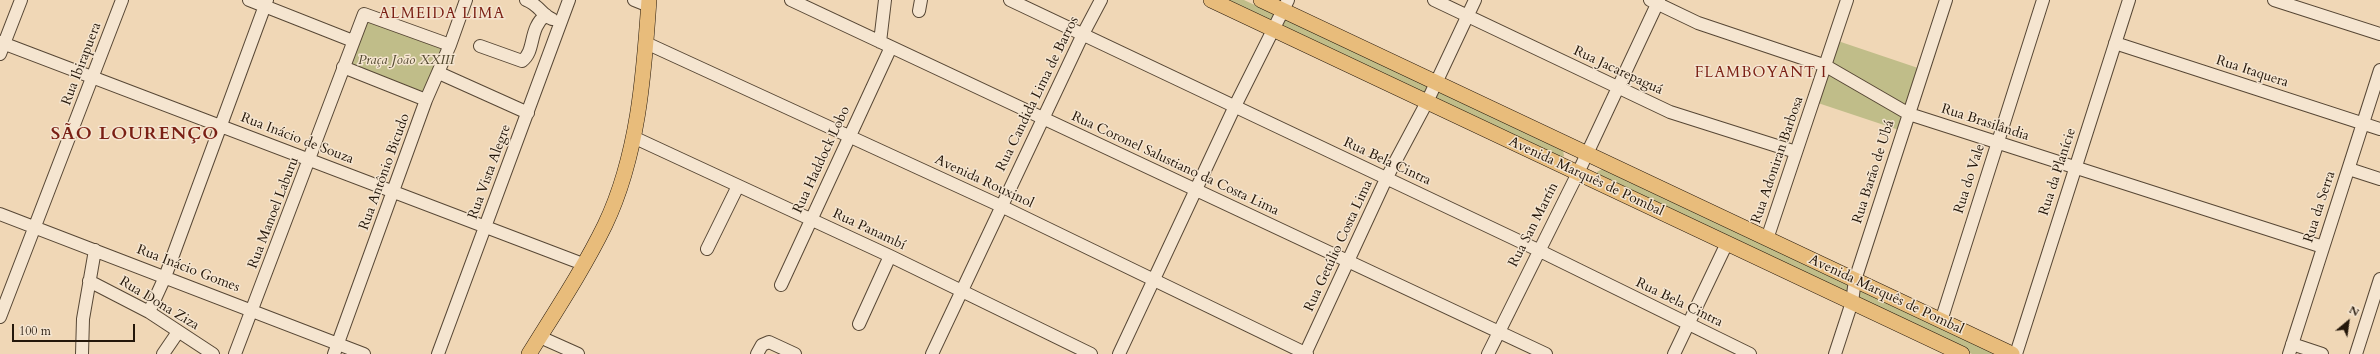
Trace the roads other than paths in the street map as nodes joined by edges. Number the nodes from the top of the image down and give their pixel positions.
1 (21, 0) edge
2 (122, 0) edge
3 (249, 0) edge
4 (466, 0) edge
5 (526, 0) edge
6 (569, 0) edge
7 (634, 0) edge
8 (885, 0) edge
9 (1010, 0) edge
10 (1101, 0) edge
11 (1211, 0) edge
12 (1434, 0) edge
13 (1475, 0) edge
14 (1847, 0) edge
15 (1946, 0) edge
16 (2043, 0) edge
17 (2129, 0) edge
18 (2274, 0) edge
19 (794, 1) edge
20 (1262, 1) edge
21 (1655, 1) edge
22 (266, 3) edge
23 (649, 3) edge
24 (1288, 9) edge
25 (546, 16) junction
26 (1468, 16) junction
27 (1256, 21) junction
28 (560, 23) junction
29 (1279, 32) junction
30 (1083, 34) junction
31 (2380, 34) edge
32 (352, 41) junction
33 (646, 43) junction
34 (2115, 43) junction
35 (450, 45) junction
36 (886, 45) junction
37 (480, 46) dead end
38 (1, 47) edge
39 (1826, 66) junction
40 (343, 67) junction
41 (2380, 70) edge
42 (439, 73) junction
43 (1417, 74) junction
44 (94, 78) junction
45 (1441, 85) junction
46 (1618, 87) junction
47 (1409, 93) junction
48 (426, 100) junction
49 (1432, 104) junction
50 (1235, 106) junction
51 (528, 113) junction
52 (1909, 114) junction
53 (1043, 119) junction
54 (2363, 123) junction
55 (221, 126) junction
56 (2380, 129) edge
57 (633, 137) junction
58 (849, 137) junction
59 (1998, 143) junction
60 (1570, 146) junction
61 (1796, 152) junction
62 (1592, 156) junction
63 (309, 160) junction
64 (1559, 164) junction
65 (2075, 168) junction
66 (2348, 169) junction
67 (1583, 175) junction
68 (1386, 179) junction
69 (2380, 179) edge
70 (738, 186) junction
71 (1195, 190) junction
72 (395, 192) junction
73 (1001, 206) junction
74 (0, 214) edge
75 (811, 220) junction
76 (34, 226) junction
77 (486, 227) junction
78 (1767, 239) junction
79 (1727, 243) junction
80 (2323, 248) junction
81 (707, 249) dead end
82 (95, 250) junction
83 (1538, 250) junction
84 (890, 256) junction
85 (1348, 262) junction
86 (583, 264) junction
87 (1839, 272) junction
88 (165, 277) junction
89 (2380, 280) edge
90 (89, 281) junction
91 (1153, 281) junction
92 (1862, 283) junction
93 (781, 285) dead end
94 (963, 292) junction
95 (1830, 292) junction
96 (1856, 304) junction
97 (253, 311) junction
98 (149, 312) junction
99 (0, 317) edge
100 (1941, 321) junction
101 (859, 324) dead end
102 (1688, 325) junction
103 (178, 332) junction
104 (1498, 333) junction
105 (540, 337) junction
106 (338, 342) junction
107 (2291, 349) edge
108 (2006, 351) edge
109 (82, 354) edge
110 (163, 354) edge
111 (213, 354) edge
112 (236, 354) edge
113 (334, 354) edge
114 (364, 354) edge
115 (438, 354) edge
116 (529, 354) edge
117 (578, 354) edge
118 (758, 354) edge
119 (795, 354) edge
120 (932, 354) edge
121 (1091, 354) edge
122 (1119, 354) edge
123 (1306, 354) edge
124 (1488, 354) edge
125 (1546, 354) edge
126 (1674, 354) edge
127 (1750, 354) edge
128 (1835, 354) edge
129 (1962, 354) edge
130 (1986, 354) edge
131 (2016, 354) edge
132 (2322, 354) edge
133 (2356, 354) edge

1 - 38 street
2 - 44 street, Rua Ibirapuera
3 - 22 street
4 - 35 street, Rua Antônio Bicudo
5 - 25 street
6 - 28 street, Rua Vista Alegre
7 - 23 street
8 - 36 street, Rua Haddock Lobo
9 - 30 street, Rua Bela Cintra
10 - 30 street, Rua Candida Lima de Barros
11 - 27 main road, Avenida Marquês de Pombal
12 - 26 street, Rua Jacarepaguá
13 - 26 street
14 - 39 street, Rua Adoniran Barbosa
15 - 52 street, Rua Barão de Ubá
16 - 59 street, Rua do Vale
17 - 34 street, Rua da Planície
18 - 31 street
19 - 36 street, Rua Coronel Salustiano da Costa Lima
20 - 24 main road, Avenida Marquês de Pombal
20 - 27 main road
21 - 39 street, Rua Brasilândia
21 - 46 street
22 - 32 street
22 - 55 street
23 - 33 main road
24 - 29 main road
24 - 43 main road, Avenida Marquês de Pombal
25 - 28 street
25 - 37 street
26 - 45 street
26 - 46 street, Rua Jacarepaguá
27 - 29 main road, Avenida Marquês de Pombal
28 - 51 street, Rua Vista Alegre
29 - 47 main road, Avenida Marquês de Pombal
29 - 50 street
30 - 50 street, Rua Bela Cintra
30 - 53 street, Rua Candida Lima de Barros
32 - 35 street, Rua Manoel Laburu
32 - 40 street, Rua Manoel Laburu
33 - 57 main road
33 - 58 street, Avenida Rouxinol
34 - 54 street, Rua Itaquera
34 - 65 street, Rua da Planície
35 - 42 street, Rua Antônio Bicudo
36 - 53 street, Rua Coronel Salustiano da Costa Lima
36 - 58 street, Rua Haddock Lobo
38 - 44 street, Rua Inácio de Souza
39 - 52 street, Rua Brasilândia
39 - 61 street, Rua Adoniran Barbosa
40 - 48 street
40 - 63 street, Rua Manoel Laburu
41 - 54 street, Rua da Serra
42 - 48 street, Rua Antônio Bicudo
42 - 51 street
43 - 45 main road, Avenida Marquês de Pombal
43 - 47 main road
44 - 55 street, Rua Inácio de Souza
44 - 76 street, Rua Ibirapuera
45 - 49 main road
45 - 60 main road, Avenida Marquês de Pombal
46 - 61 street, Rua Jacarepaguá
46 - 62 street
47 - 49 main road, Avenida Marquês de Pombal
48 - 72 street, Rua Antônio Bicudo
49 - 64 main road, Avenida Marquês de Pombal
49 - 68 street, Rua Getúlio Costa Lima
50 - 68 street, Rua Bela Cintra
50 - 71 street
51 - 77 street, Rua Vista Alegre
52 - 59 street, Rua Brasilândia
52 - 92 street, Rua Barão de Ubá
53 - 71 street, Rua Coronel Salustiano da Costa Lima
53 - 73 street, Rua Candida Lima de Barros
54 - 56 street, Rua Itaquera
54 - 66 street, Rua da Serra
55 - 63 street, Rua Inácio de Souza
55 - 88 street
57 - 70 street, Rua Panambí
57 - 86 main road
58 - 73 street, Avenida Rouxinol
58 - 75 street, Rua Haddock Lobo
59 - 65 street, Rua Brasilândia
59 - 100 street, Rua do Vale
60 - 62 main road, Avenida Marquês de Pombal
60 - 64 main road
61 - 78 street, Rua Adoniran Barbosa
62 - 67 main road
62 - 78 main road, Avenida Marquês de Pombal
63 - 72 street, Rua Inácio de Souza
63 - 97 street, Rua Manoel Laburu
64 - 67 main road, Avenida Marquês de Pombal
65 - 80 street, Rua Brasilândia
65 - 131 street, Rua da Planície
66 - 69 street
66 - 80 street, Rua da Serra
67 - 79 main road, Avenida Marquês de Pombal
67 - 83 street, Rua San Martín
68 - 83 street, Rua Bela Cintra
68 - 85 street, Rua Getúlio Costa Lima
70 - 75 street, Rua Panambí
70 - 81 street
71 - 85 street, Rua Coronel Salustiano da Costa Lima
71 - 91 street
72 - 77 street, Rua Inácio de Souza
72 - 106 street, Rua Antônio Bicudo
73 - 91 street, Avenida Rouxinol
73 - 94 street, Rua Candida Lima de Barros
74 - 76 street, Rua Inácio Gomes
75 - 84 street, Rua Panambí
75 - 93 street, Rua Haddock Lobo
76 - 82 street, Rua Inácio Gomes
76 - 99 street, Rua Ibirapuera
77 - 86 street, Rua Inácio de Souza
77 - 115 street, Rua Vista Alegre
78 - 87 main road, Avenida Marquês de Pombal
79 - 95 main road, Avenida Marquês de Pombal
79 - 102 street
80 - 107 street, Rua da Serra
82 - 88 street, Rua Inácio Gomes
82 - 90 street
83 - 102 street, Rua Bela Cintra
83 - 104 street, Rua San Martín
84 - 94 street, Rua Panambí
84 - 101 street
85 - 104 street, Rua Coronel Salustiano da Costa Lima
85 - 123 street, Rua Getúlio Costa Lima
86 - 105 main road
87 - 92 main road, Avenida Marquês de Pombal
87 - 95 main road
88 - 97 street, Rua Inácio Gomes
88 - 98 street
89 - 133 street
90 - 98 street, Rua Dona Ziza
90 - 109 street
91 - 122 street
91 - 123 street, Avenida Rouxinol
92 - 96 main road
92 - 100 main road, Avenida Marquês de Pombal
94 - 120 street, Rua Candida Lima de Barros
94 - 121 street, Rua Panambí
95 - 96 main road, Avenida Marquês de Pombal
96 - 128 street
96 - 129 main road, Avenida Marquês de Pombal
97 - 106 street, Rua Inácio Gomes
97 - 112 street, Rua Manoel Laburu
98 - 103 street, Rua Dona Ziza
100 - 108 main road, Avenida Marquês de Pombal
102 - 126 street
102 - 127 street, Rua Bela Cintra
103 - 110 street
103 - 111 street, Rua Dona Ziza
104 - 124 street, Rua San Martín
104 - 125 street, Rua Coronel Salustiano da Costa Lima
105 - 116 main road
105 - 117 street
106 - 113 street, Rua Antônio Bicudo
106 - 114 street, Rua Inácio Gomes
107 - 132 street
108 - 130 main road
118 - 119 street

